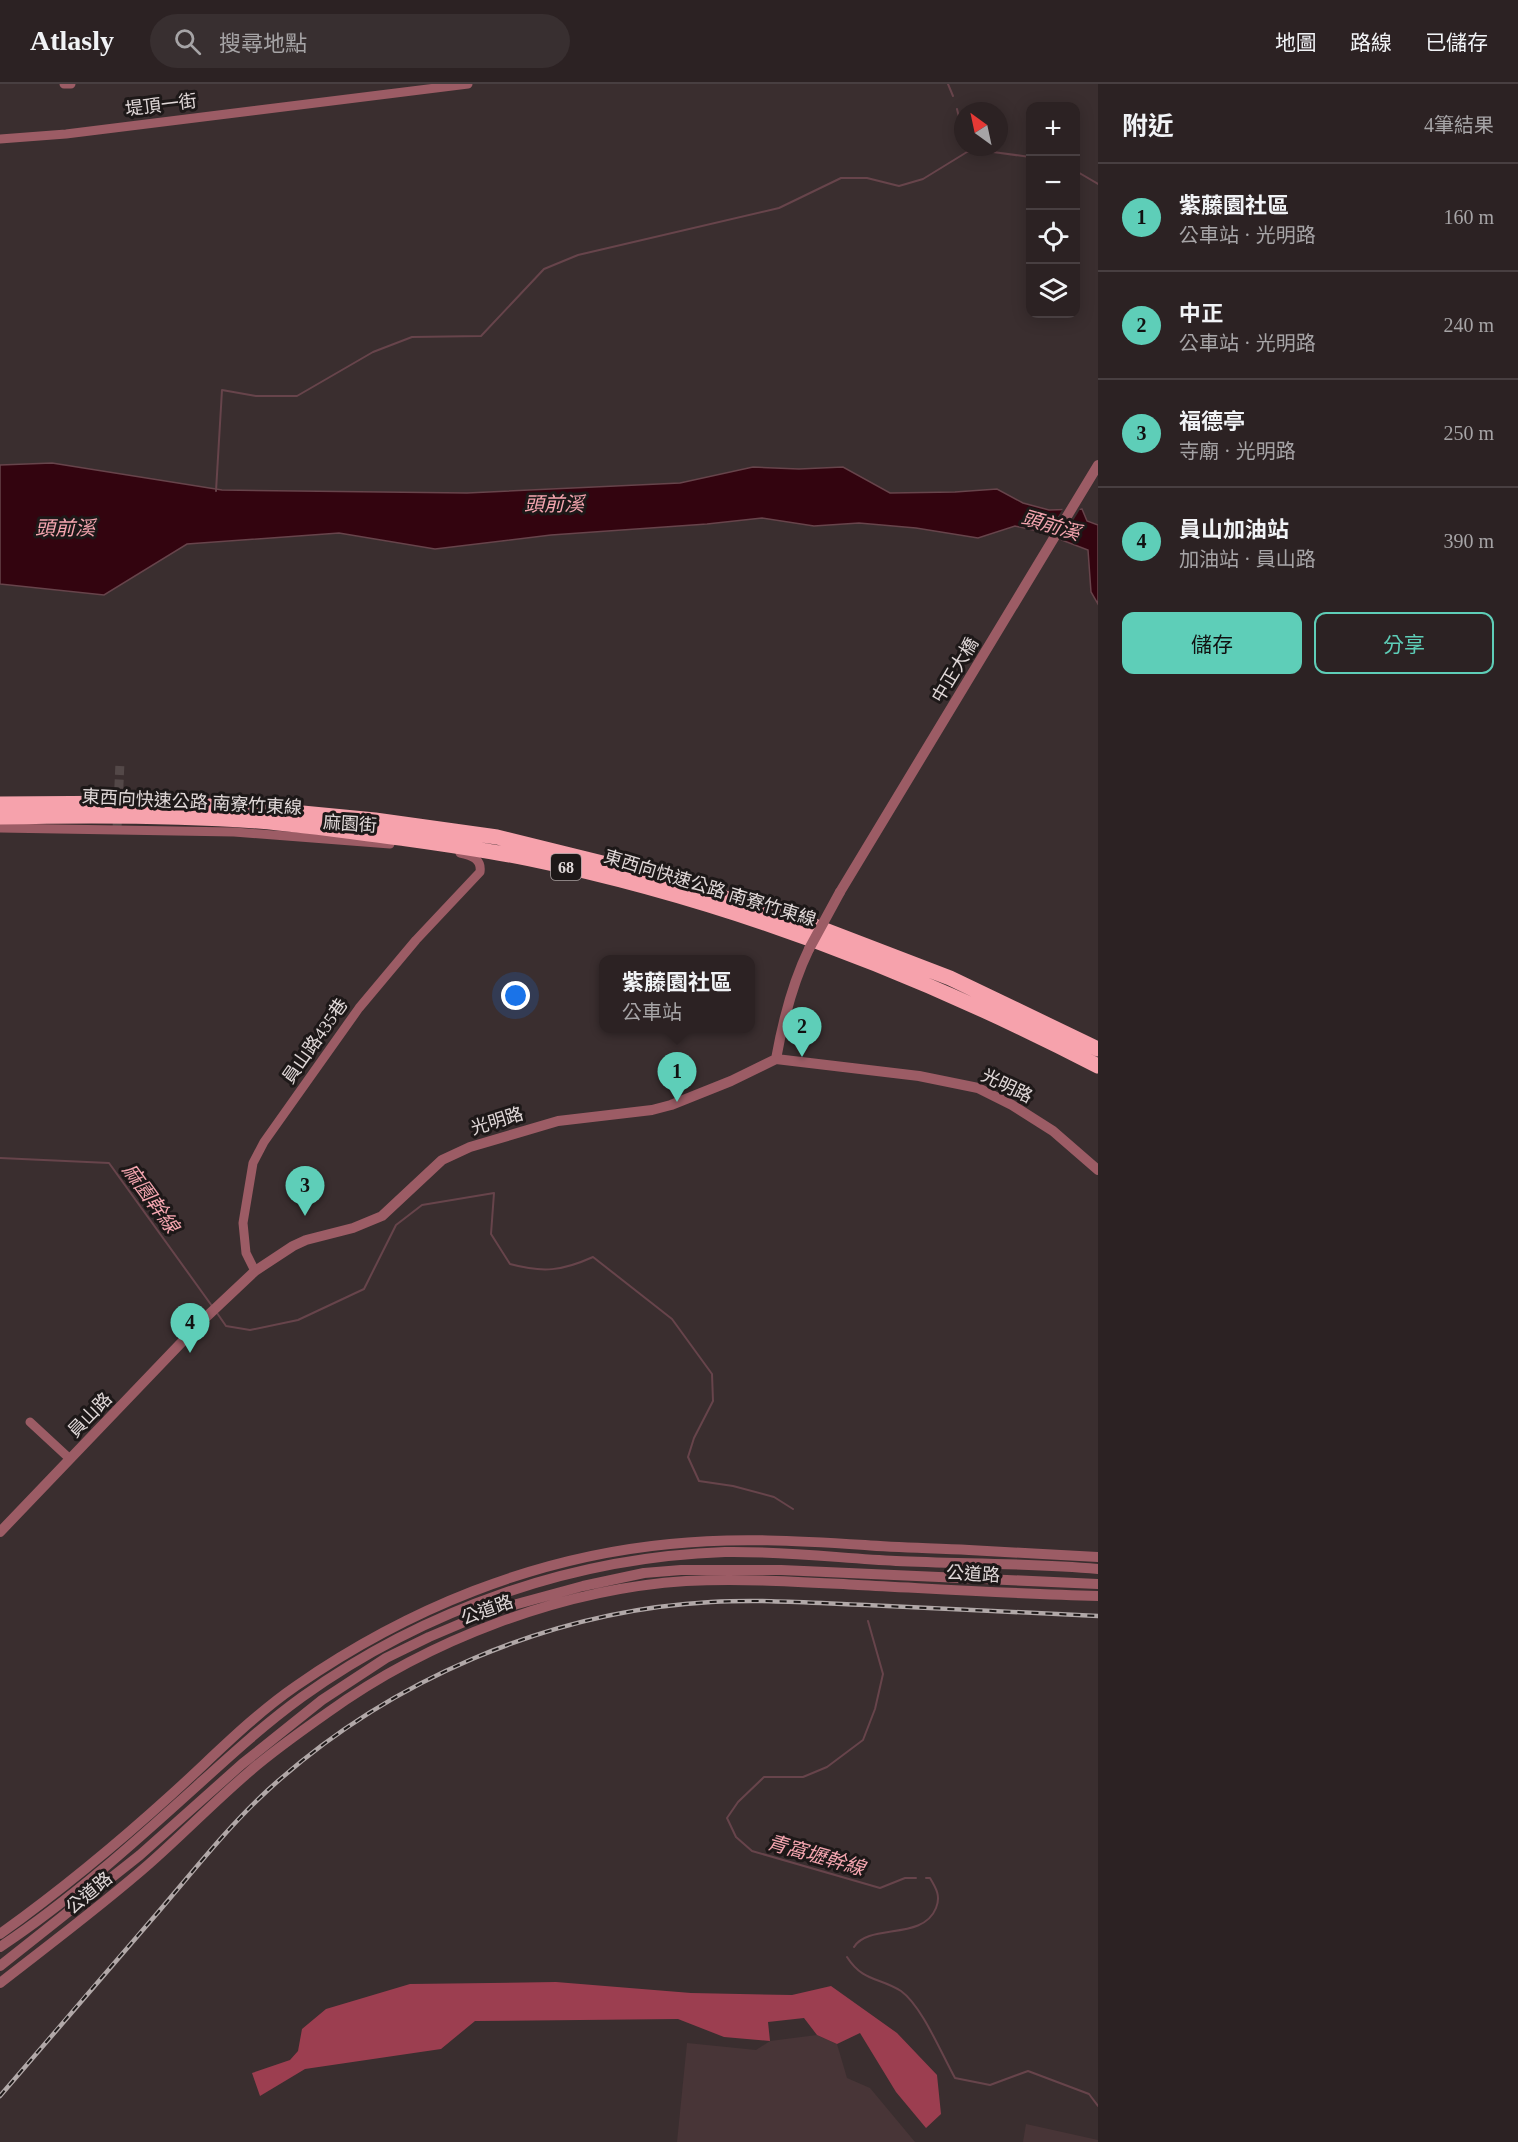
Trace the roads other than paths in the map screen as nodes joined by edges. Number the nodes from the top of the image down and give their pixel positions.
1 (64, 84) edge
2 (71, 84) edge
3 (468, 84) edge
4 (0, 139) edge
5 (1098, 465) edge
6 (0, 804) edge
7 (0, 817) edge
8 (0, 828) edge
9 (478, 861) joint
10 (1098, 1049) edge
11 (776, 1059) junction
12 (1098, 1066) edge
13 (1098, 1170) edge
14 (255, 1272) junction
15 (30, 1422) dead end
16 (70, 1459) junction
17 (0, 1532) edge
18 (634, 1548) junction
19 (1098, 1557) edge
20 (635, 1560) junction
21 (1098, 1569) edge
22 (1098, 1584) edge
23 (1098, 1596) edge
24 (0, 1934) edge
25 (0, 1947) edge
26 (0, 1966) edge
27 (0, 1983) edge

1 - 2 street
3 - 4 street, 堤頂一街
5 - 11 street, 中正大橋, bridge
6 - 10 highway, 東西向快速公路 南寮竹東線 / 68
7 - 12 highway, 東西向快速公路 南寮竹東線 / 68
8 - 9 street, 麻園街
9 - 14 street, 員山路435巷
11 - 13 street, 光明路
11 - 14 street, 光明路
14 - 16 street, 員山路
15 - 16 street
16 - 17 street, 員山路
18 - 19 street, 公道路
18 - 20 street
18 - 24 street, 公道路
20 - 21 street, 公道路
20 - 25 street, 公道路
22 - 26 street, 公道路
23 - 27 street, 公道路

